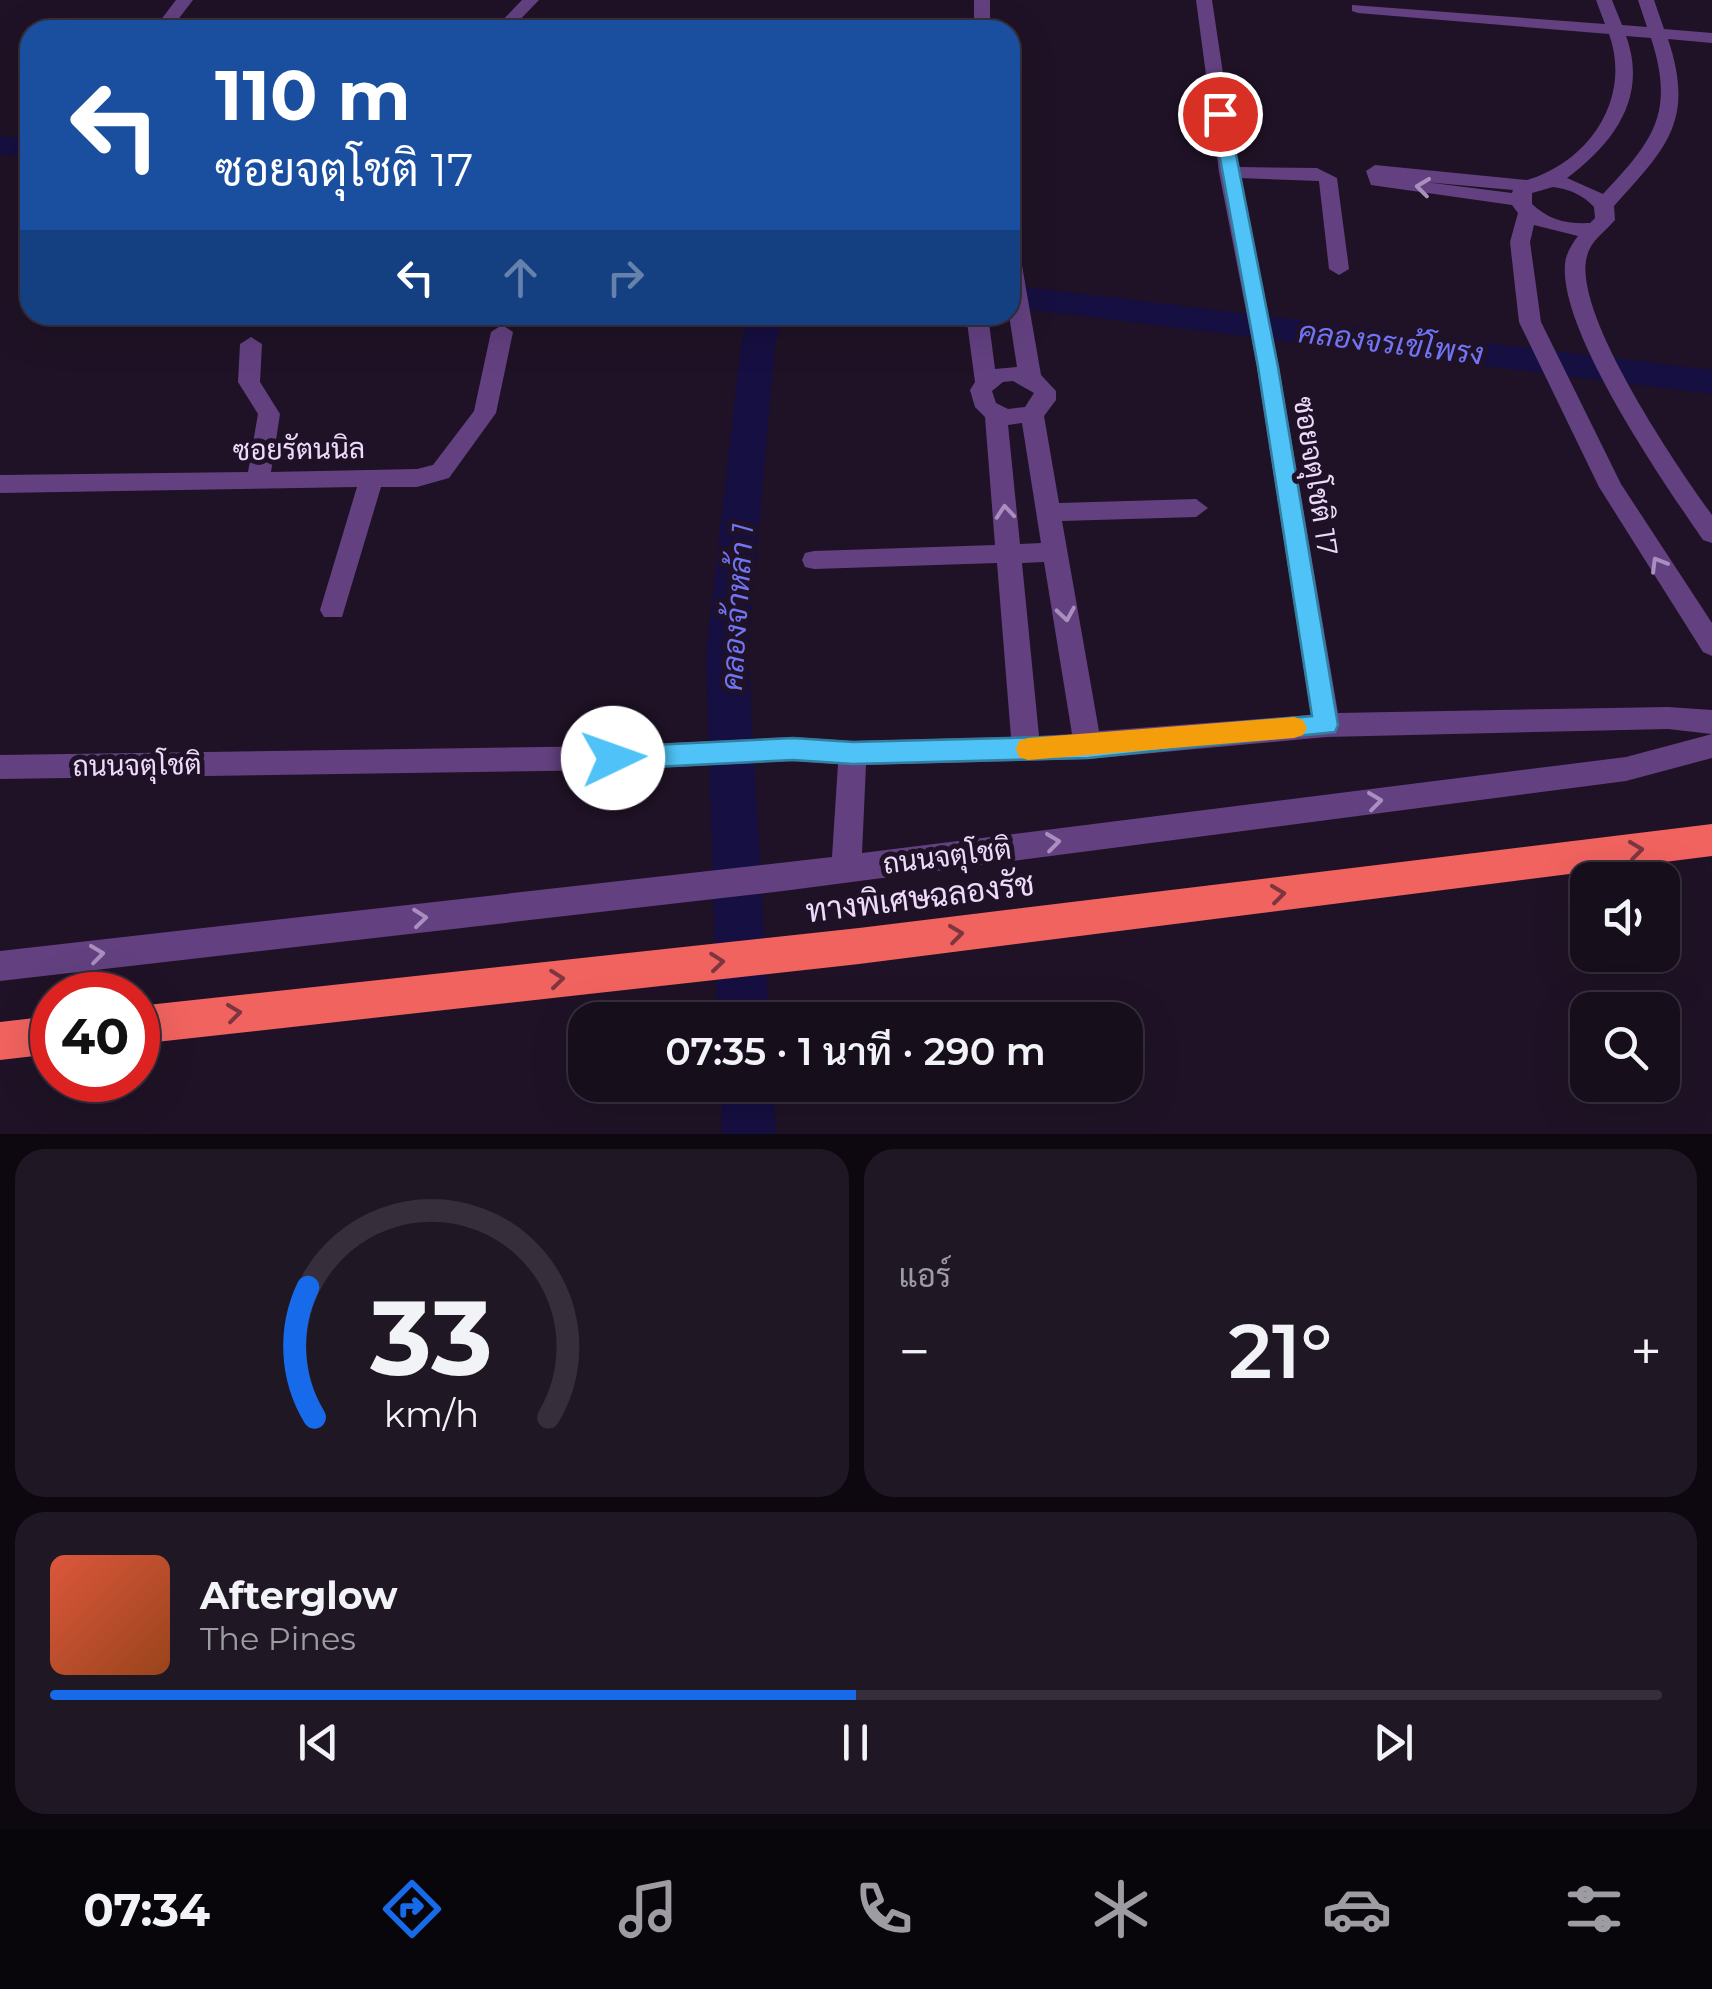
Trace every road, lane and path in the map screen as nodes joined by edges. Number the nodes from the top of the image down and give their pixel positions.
1 (185, 0) edge
2 (530, 0) edge
3 (1204, 0) edge
4 (1604, 0) edge
5 (1646, 0) edge
6 (1358, 8) dead end
7 (168, 20) edge
8 (511, 20) edge
9 (1613, 28) junction
10 (1657, 34) junction
11 (1712, 38) edge
12 (1228, 172) junction
13 (1550, 181) junction
14 (1525, 200) junction
15 (1604, 205) junction
16 (1589, 229) junction
17 (1339, 269) dead end
18 (1020, 316) edge
19 (978, 325) edge
20 (502, 332) dead end
21 (252, 344) dead end
22 (1028, 366) junction
23 (986, 382) junction
24 (996, 413) junction
25 (1032, 414) junction
26 (372, 478) junction
27 (258, 480) junction
28 (0, 484) edge
29 (1196, 508) dead end
30 (1048, 512) junction
31 (1712, 534) edge
32 (1008, 552) junction
33 (1056, 552) junction
34 (814, 560) dead end
35 (333, 610) dead end
36 (1712, 645) edge
37 (1712, 722) edge
38 (1326, 725) junction
39 (1712, 746) edge
40 (1088, 747) junction
41 (1026, 749) junction
42 (853, 753) junction
43 (0, 767) edge
44 (1712, 840) edge
45 (846, 869) junction
46 (0, 966) edge
47 (160, 1023) edge
48 (30, 1037) edge
49 (0, 1040) edge

1 - 7 street
2 - 8 street
3 - 12 street, ซอยจตุโชติ 17
4 - 9 street
5 - 10 street
6 - 9 street
9 - 10 street
9 - 13 street
10 - 11 street
10 - 15 street
12 - 17 street
12 - 38 street, ซอยจตุโชติ 17
13 - 14 street
13 - 15 street
14 -> 14 street
14 - 16 street
36 -> 14 street
15 - 16 street
16 - 31 street
18 - 22 street
19 - 23 street
20 - 26 street, ซอยรัตนนิล
21 - 27 street
22 - 23 street
22 - 25 street
23 - 24 street
24 - 25 street
32 -> 24 street
25 - 30 street
26 - 27 street, ซอยรัตนนิล
26 - 35 street
27 - 28 street, ซอยรัตนนิล
29 - 30 street
30 - 33 street
32 - 33 street
32 - 34 street
32 - 41 street
33 -> 40 street
37 - 38 street, ถนนจตุโชติ
38 - 40 street, ถนนจตุโชติ
45 -> 39 street, ถนนจตุโชติ
40 - 41 street, ถนนจตุโชติ
41 - 42 street, ถนนจตุโชติ
42 - 43 street, ถนนจตุโชติ
42 - 45 street
47 -> 44 highway, ทางพิเศษฉลองรัช
46 -> 45 street, ถนนจตุโชติ
48 - 49 highway

